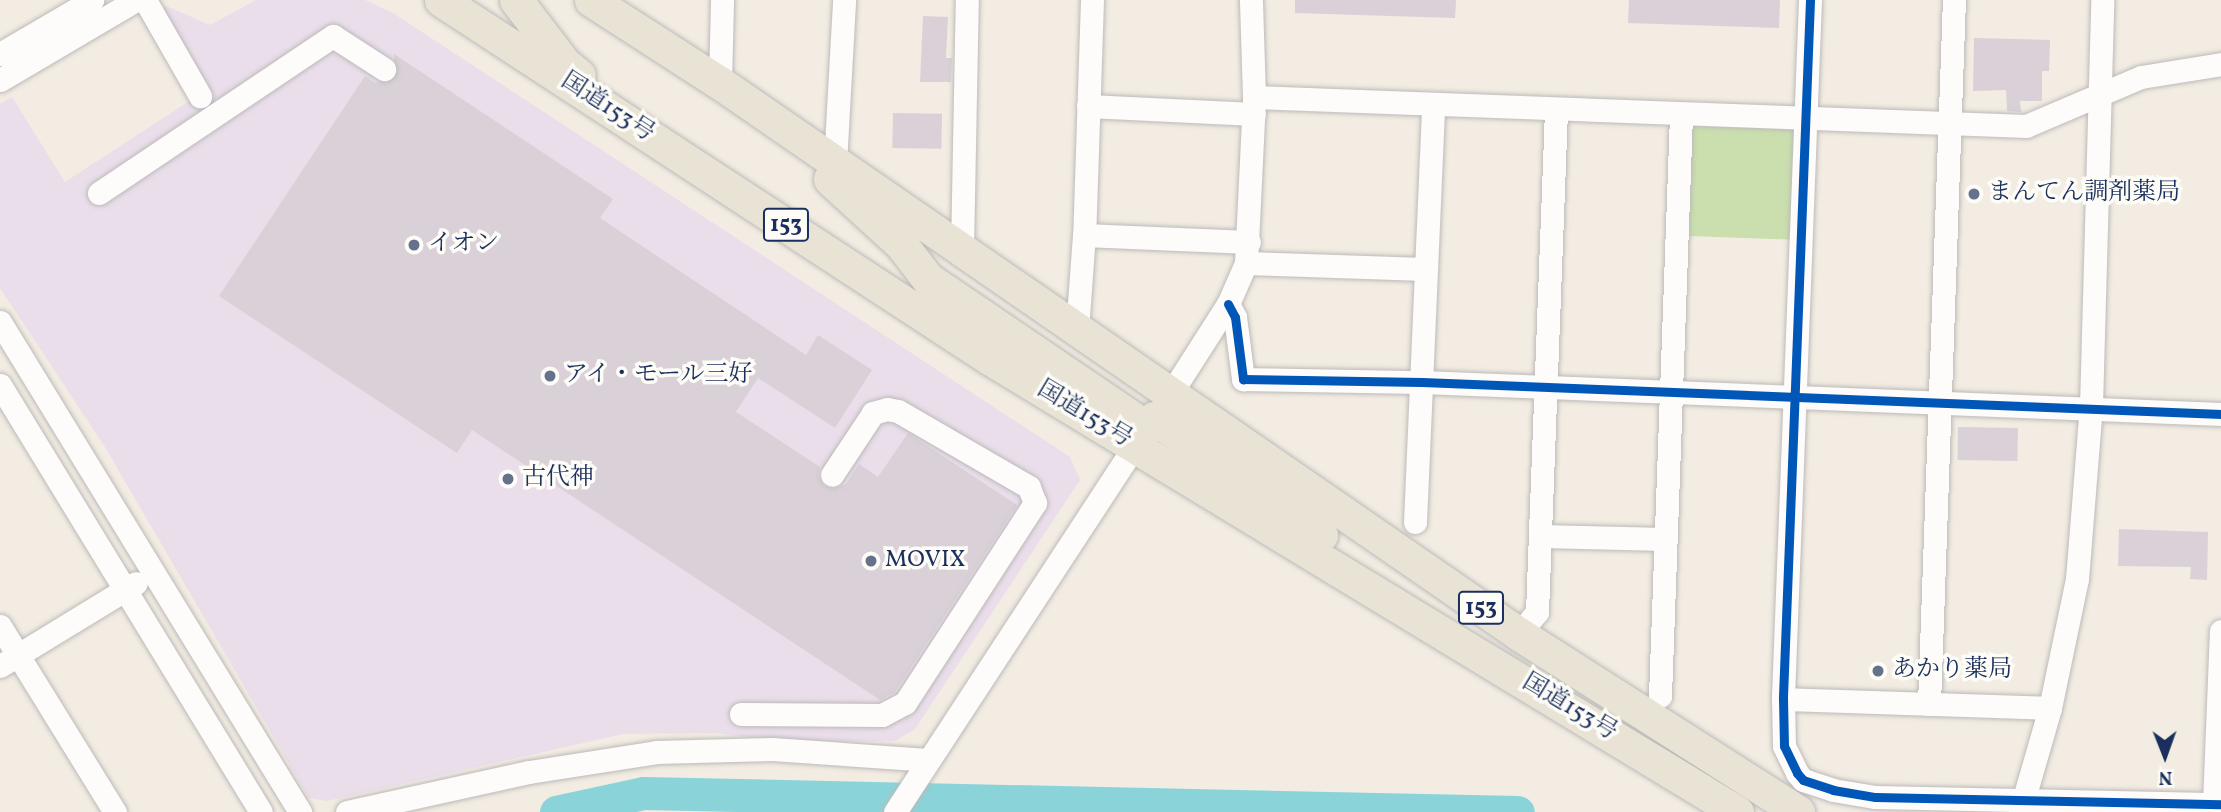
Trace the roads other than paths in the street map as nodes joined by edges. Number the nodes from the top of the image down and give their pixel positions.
1 (92, 0) edge
2 (136, 0) edge
3 (145, 0) edge
4 (441, 0) edge
5 (516, 0) edge
6 (591, 0) edge
7 (722, 0) edge
8 (844, 0) edge
9 (967, 0) edge
10 (1092, 0) edge
11 (1251, 0) edge
12 (1810, 0) edge
13 (1955, 0) edge
14 (2102, 0) edge
15 (0, 54) edge
16 (2221, 64) edge
17 (384, 69) dead end
18 (0, 80) edge
19 (720, 83) junction
20 (2098, 92) junction
21 (200, 96) dead end
22 (1254, 105) junction
23 (1088, 106) junction
24 (1433, 106) junction
25 (1556, 110) junction
26 (1681, 115) junction
27 (1805, 119) junction
28 (1950, 124) junction
29 (802, 140) junction
30 (688, 161) junction
31 (835, 163) junction
32 (99, 193) dead end
33 (1084, 235) junction
34 (962, 250) junction
35 (1247, 253) junction
36 (1424, 269) junction
37 (1228, 304) junction
38 (0, 323) edge
39 (1077, 330) junction
40 (1422, 382) junction
41 (0, 385) edge
42 (1545, 389) junction
43 (1669, 392) junction
44 (1796, 396) junction
45 (1943, 402) junction
46 (2091, 406) junction
47 (2221, 414) edge
48 (1152, 422) junction
49 (832, 475) dead end
50 (1415, 522) dead end
51 (1542, 536) junction
52 (1664, 539) junction
53 (153, 571) junction
54 (126, 590) junction
55 (0, 626) edge
56 (2221, 631) edge
57 (1519, 634) junction
58 (9, 661) edge
59 (1660, 696) dead end
60 (1783, 699) junction
61 (1929, 704) junction
62 (2050, 708) junction
63 (741, 714) dead end
64 (928, 760) junction
65 (1796, 799) edge
66 (2217, 804) edge
67 (2022, 806) edge
68 (115, 812) edge
69 (261, 812) edge
70 (300, 812) edge
71 (347, 812) edge
72 (895, 812) edge
73 (1737, 812) edge

1 - 15 street
2 - 18 street
3 - 21 street
4 - 30 highway, 国道153号 / 153
5 - 30 highway, 153
6 - 19 highway, 国道153号 / 153
7 - 19 street
8 - 31 street
9 - 34 street
10 - 23 street
11 - 22 street
12 - 27 street
13 - 28 street
14 - 20 street
16 - 20 street
17 - 32 street
19 - 29 highway, 国道153号 / 153
20 - 28 street
20 - 46 street
22 - 23 street
22 - 24 street
22 - 35 street
23 - 33 street
24 - 25 street
24 - 36 street
25 - 26 street
25 - 42 street
26 - 27 street
26 - 43 street
27 - 28 street
27 - 44 street
28 - 45 street
29 - 31 highway, 国道153号 / 153
29 - 48 highway, 153
30 - 48 highway, 国道153号 / 153
31 - 34 highway, 国道153号 / 153
33 - 35 street
33 - 39 street
34 - 39 highway, 国道153号 / 153
35 - 36 street
35 - 37 street
36 - 40 street
37 - 40 street
37 - 48 street
38 - 53 street
39 - 48 highway, 国道153号 / 153
40 - 42 street
40 - 50 street
41 - 54 street
42 - 43 street
42 - 51 street
43 - 44 street
43 - 52 street
44 - 45 street
44 - 60 street
45 - 46 street
45 - 61 street
46 - 47 street
46 - 62 street
48 - 57 highway, 国道153号 / 153
48 - 64 street
48 - 73 highway, 国道153号 / 153
49 - 63 street
51 - 52 street
51 - 57 street
52 - 59 street
53 - 54 street
53 - 70 street
54 - 58 street
54 - 69 street
55 - 58 street
56 - 66 street
57 - 65 highway, 国道153号 / 153
58 - 68 street
60 - 61 street
60 - 65 street
61 - 62 street
62 - 67 street
64 - 71 street
64 - 72 street
65 - 67 street
66 - 67 street

